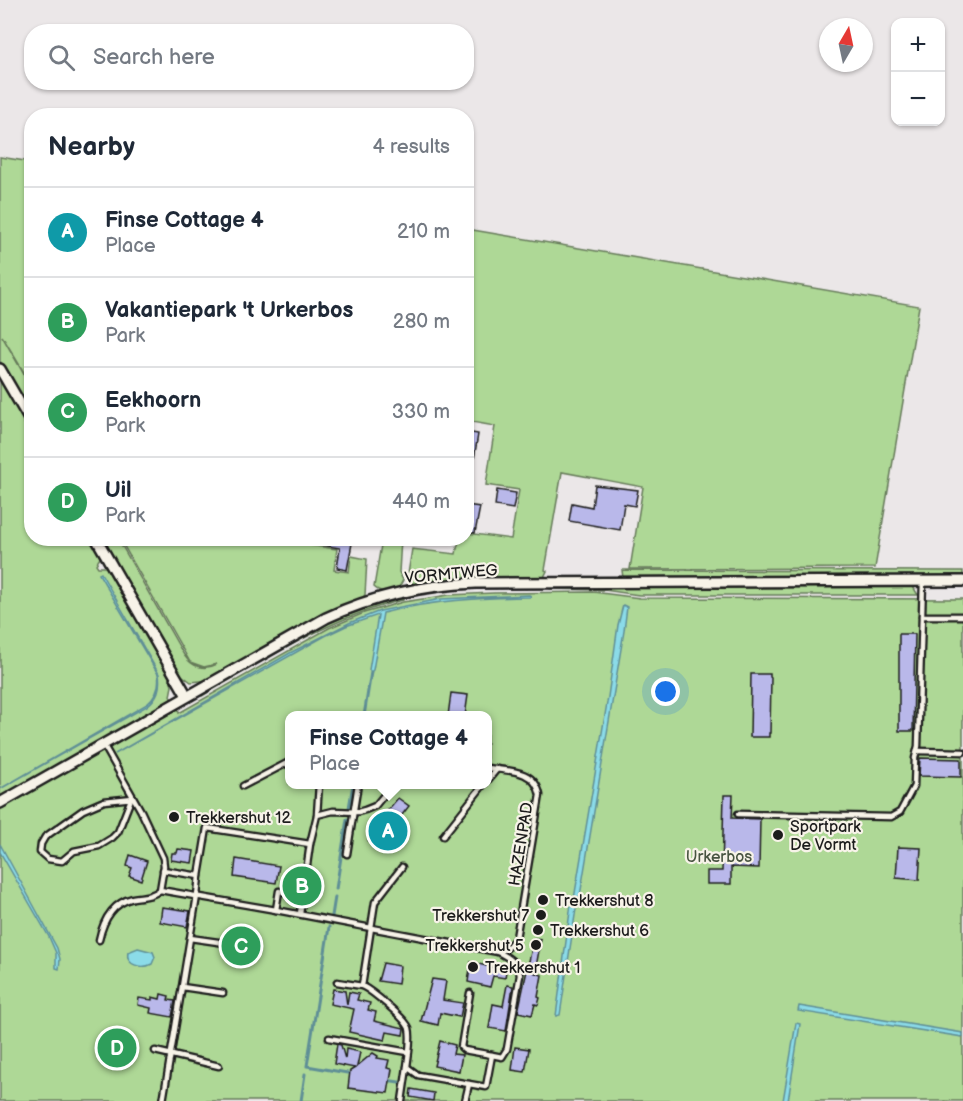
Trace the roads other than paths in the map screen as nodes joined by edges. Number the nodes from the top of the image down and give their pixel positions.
1 (0, 369) edge
2 (24, 410) edge
3 (101, 546) edge
4 (963, 581) edge
5 (923, 582) junction
6 (922, 616) junction
7 (963, 616) edge
8 (187, 696) junction
9 (103, 744) junction
10 (918, 751) junction
11 (963, 752) edge
12 (285, 764) edge
13 (492, 768) edge
14 (497, 769) junction
15 (492, 775) edge
16 (243, 786) dead end
17 (319, 789) edge
18 (357, 789) edge
19 (389, 789) edge
20 (481, 789) edge
21 (132, 798) junction
22 (0, 803) edge
23 (354, 812) junction
24 (738, 814) dead end
25 (317, 815) junction
26 (443, 836) dead end
27 (310, 844) junction
28 (347, 854) dead end
29 (402, 867) dead end
30 (163, 870) junction
31 (199, 876) junction
32 (160, 890) junction
33 (303, 894) junction
34 (197, 896) junction
35 (276, 910) junction
36 (300, 914) junction
37 (371, 928) junction
38 (190, 939) junction
39 (99, 940) dead end
40 (225, 943) dead end
41 (498, 952) junction
42 (337, 982) dead end
43 (362, 986) junction
44 (182, 987) junction
45 (223, 993) dead end
46 (470, 993) dead end
47 (329, 1038) dead end
48 (155, 1051) dead end
49 (408, 1052) junction
50 (171, 1053) junction
51 (492, 1055) junction
52 (219, 1066) dead end
53 (407, 1067) junction
54 (469, 1084) junction
55 (163, 1101) edge
56 (402, 1101) edge
57 (465, 1101) edge

1 - 2 street
3 - 8 street
4 - 5 street, VORMTWEG
5 - 6 lane
5 - 8 street, VORMTWEG
6 - 7 lane
6 - 10 lane
8 - 9 street, VORMTWEG
9 - 21 lane
9 - 22 street, VORMTWEG
10 - 11 lane
10 - 24 lane
12 - 16 lane
13 - 14 lane, HAZENPAD
14 - 15 lane
14 - 41 lane, HAZENPAD
17 - 25 lane
18 - 23 lane
19 - 23 lane
20 - 26 lane
21 - 21 lane
21 - 30 lane
23 - 25 lane
23 - 28 lane
25 - 27 lane
27 - 31 lane
27 - 33 lane
29 - 37 lane
30 - 31 lane
30 - 32 lane
31 - 34 lane
32 - 34 lane
32 - 39 lane
33 - 35 lane
33 - 36 lane
34 - 35 lane
34 - 38 lane
35 - 36 lane
36 - 37 lane
37 - 41 lane
37 - 43 lane
38 - 40 lane
38 - 44 lane
41 - 51 lane
42 - 43 lane
43 - 49 lane
44 - 45 lane
44 - 50 lane
46 - 51 lane
47 - 49 lane
48 - 50 lane
49 - 53 lane
50 - 52 lane
50 - 55 lane
51 - 54 lane
53 - 54 lane
53 - 56 lane
54 - 57 lane

